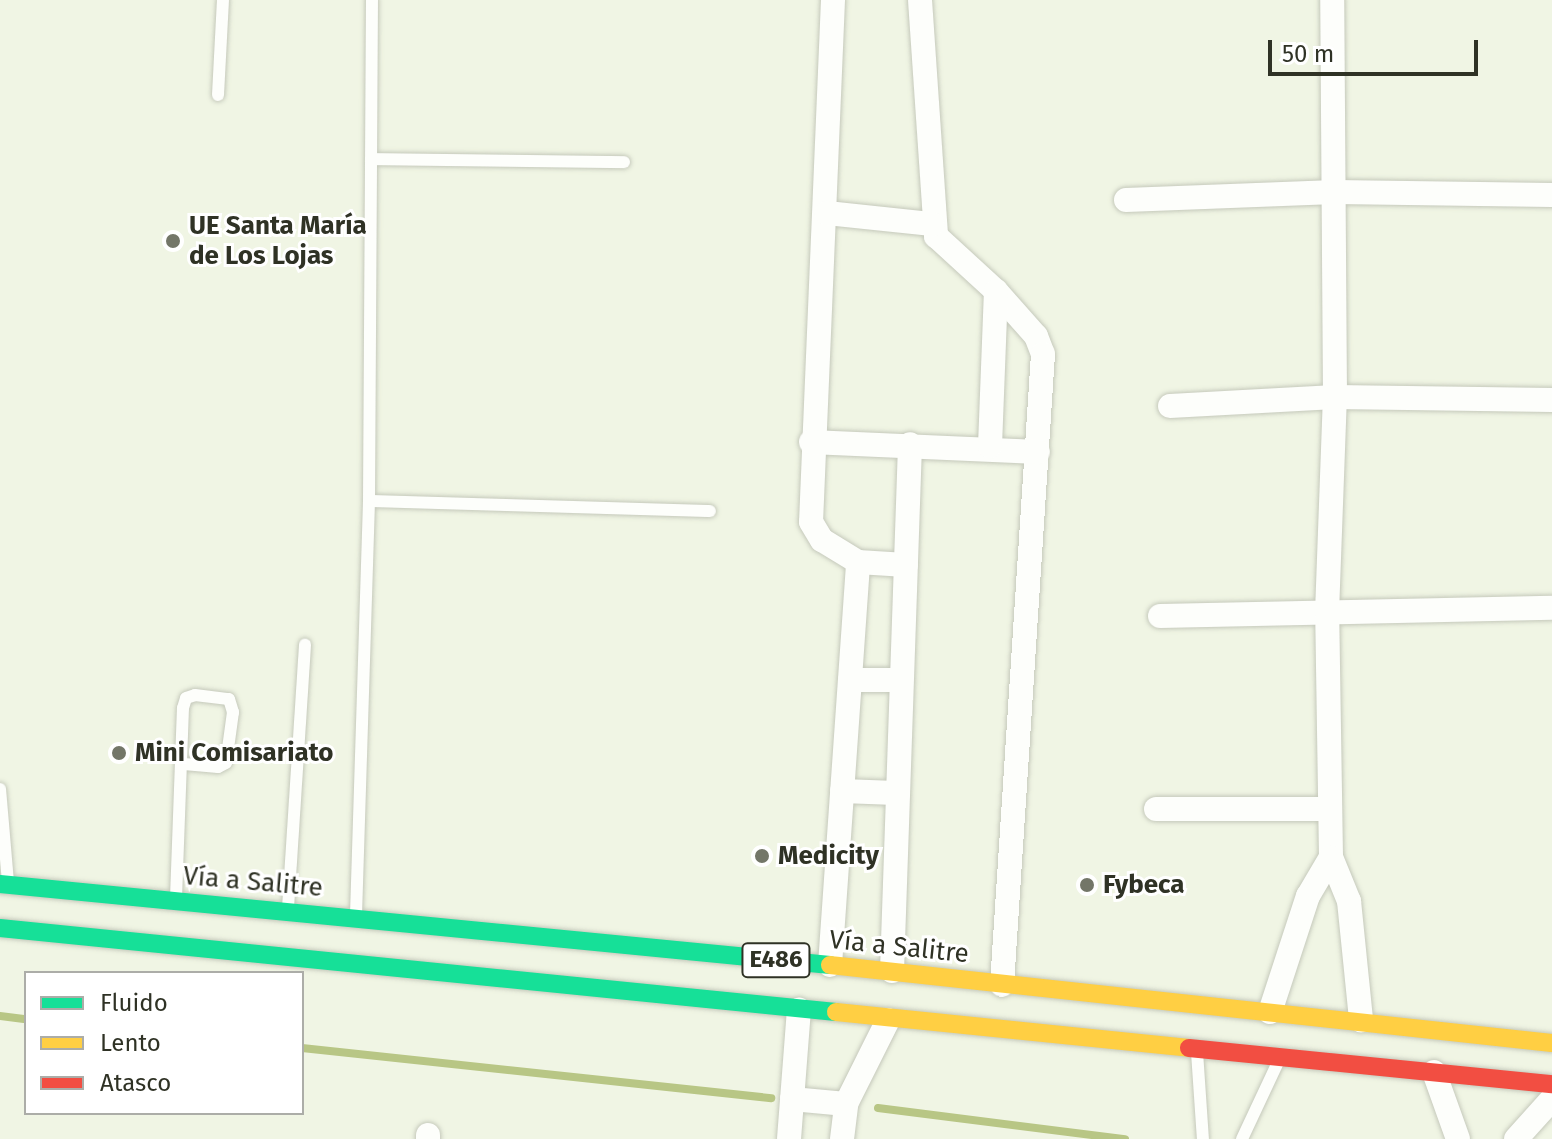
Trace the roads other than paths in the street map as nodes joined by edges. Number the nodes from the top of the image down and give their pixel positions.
1 (223, 0) edge
2 (372, 0) edge
3 (833, 0) edge
4 (920, 0) edge
5 (1332, 0) edge
6 (218, 95) dead end
7 (371, 159) junction
8 (624, 162) dead end
9 (1335, 192) junction
10 (1552, 195) edge
11 (1126, 200) dead end
12 (827, 213) junction
13 (932, 224) junction
14 (996, 291) junction
15 (1335, 397) junction
16 (1552, 400) edge
17 (1170, 406) dead end
18 (811, 442) junction
19 (910, 444) junction
20 (990, 446) junction
21 (1038, 452) junction
22 (369, 501) junction
23 (710, 511) dead end
24 (858, 562) junction
25 (906, 565) junction
26 (1552, 608) edge
27 (1327, 613) junction
28 (1160, 616) dead end
29 (305, 645) dead end
30 (850, 680) junction
31 (901, 680) junction
32 (181, 764) junction
33 (0, 789) edge
34 (842, 791) junction
35 (896, 793) junction
36 (1156, 809) dead end
37 (1330, 809) junction
38 (1331, 857) junction
39 (4, 885) edge
40 (176, 901) junction
41 (288, 912) junction
42 (356, 918) junction
43 (0, 928) edge
44 (830, 965) junction
45 (892, 971) junction
46 (1002, 985) junction
47 (799, 1009) junction
48 (1270, 1012) junction
49 (888, 1020) junction
50 (1361, 1020) junction
51 (1552, 1043) edge
52 (1197, 1048) junction
53 (1281, 1057) junction
54 (1434, 1072) junction
55 (1552, 1084) edge
56 (792, 1099) junction
57 (1552, 1099) edge
58 (846, 1104) junction
59 (789, 1139) edge
60 (842, 1139) edge
61 (1203, 1139) edge
62 (1242, 1139) edge
63 (1458, 1139) edge
64 (1516, 1139) edge

1 - 6 lane
2 - 7 lane
3 - 12 street
4 - 13 street
5 - 9 street
7 - 8 lane
7 - 22 lane
9 - 10 street
9 - 11 street
9 - 15 street
12 - 13 street
12 - 18 street
13 - 14 street
14 - 20 street
14 - 21 street
15 - 16 street
15 - 17 street
15 - 27 street
18 - 19 street
18 - 24 street
19 - 20 street
19 - 25 street
20 - 21 street
21 - 46 street
22 - 23 lane
22 - 42 lane
24 - 25 street
24 - 30 street
25 - 31 street
26 - 27 street
27 - 28 street
27 - 37 street
29 - 41 lane
30 - 31 street
30 - 34 street
31 - 35 street
32 - 32 lane
32 - 40 lane
33 - 39 lane
34 - 35 street
34 - 44 street
35 - 45 street
36 - 37 street
37 - 38 street
38 - 48 street
38 - 50 street
39 - 40 main road, Vía a Salitre / E486
40 - 41 main road, Vía a Salitre / E486
41 - 42 main road, Vía a Salitre / E486
42 - 44 main road, Vía a Salitre / E486
43 - 47 main road, E486
44 - 45 main road, Vía a Salitre / E486
45 - 46 main road, Vía a Salitre / E486
46 - 48 main road, Vía a Salitre / E486
47 - 49 main road, E486
47 - 56 street
48 - 50 main road, Vía a Salitre / E486
49 - 52 main road, E486
49 - 58 street
50 - 51 main road, Vía a Salitre / E486
52 - 53 main road, E486
52 - 61 lane
53 - 54 main road, E486
53 - 62 lane
54 - 55 main road, E486
54 - 63 street
56 - 58 street
56 - 59 street
57 - 64 street
58 - 60 street

